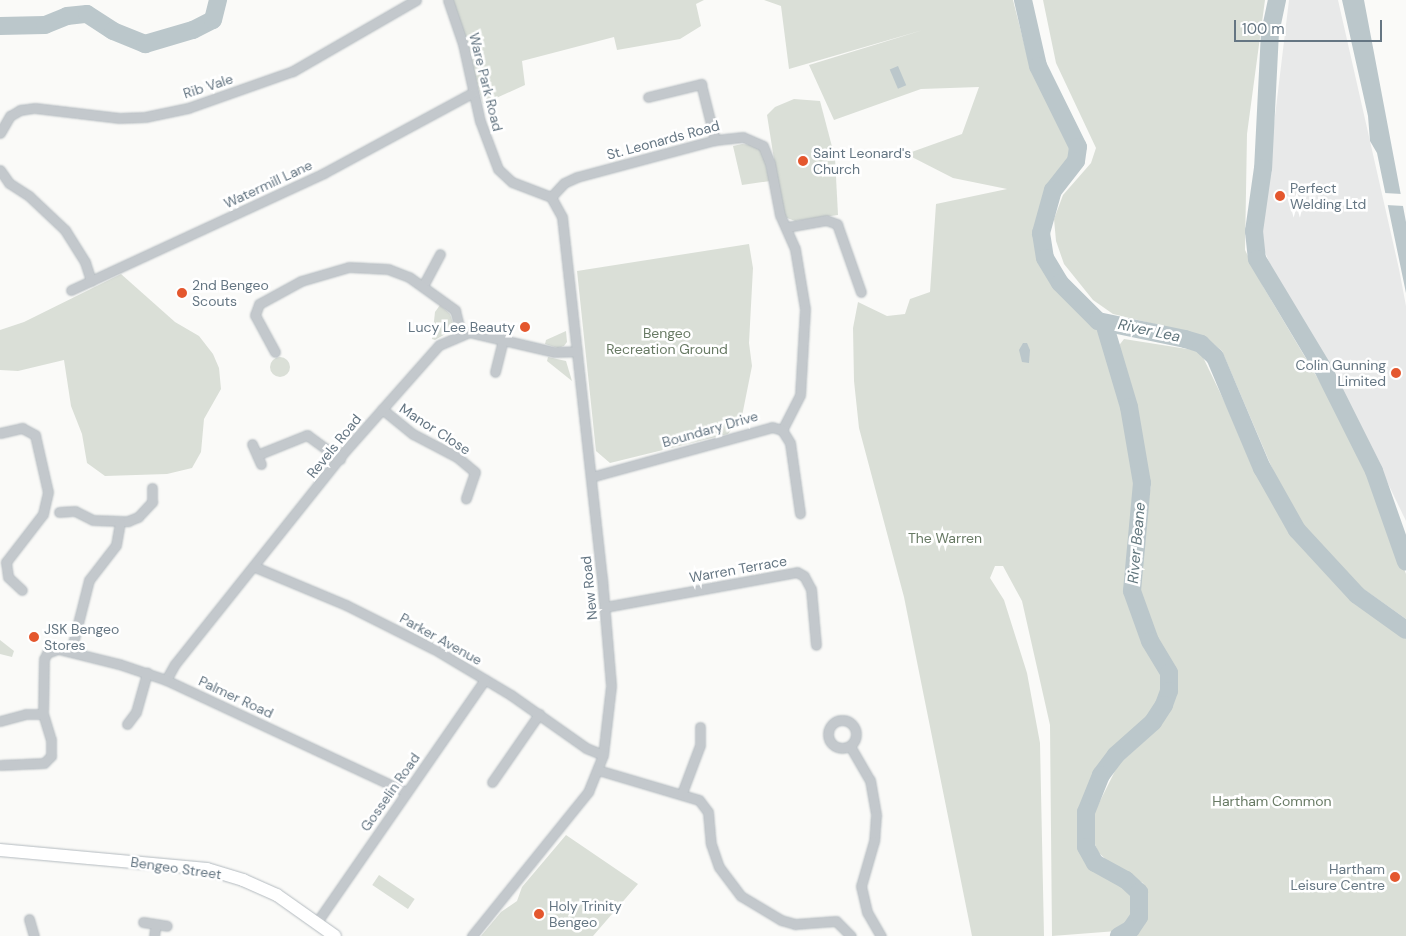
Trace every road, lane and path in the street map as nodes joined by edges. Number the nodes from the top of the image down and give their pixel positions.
1 (416, 0) edge
2 (448, 0) edge
3 (472, 93) junction
4 (648, 97) dead end
5 (0, 133) edge
6 (715, 140) junction
7 (0, 170) edge
8 (551, 197) junction
9 (787, 227) junction
10 (440, 254) dead end
11 (91, 281) junction
12 (423, 286) junction
13 (71, 290) dead end
14 (861, 292) dead end
15 (461, 334) junction
16 (503, 339) junction
17 (577, 351) junction
18 (274, 352) dead end
19 (495, 372) dead end
20 (382, 409) junction
21 (782, 430) junction
22 (0, 432) edge
23 (252, 444) dead end
24 (340, 459) junction
25 (591, 477) junction
26 (152, 488) dead end
27 (466, 498) dead end
28 (59, 512) dead end
29 (800, 513) dead end
30 (120, 523) junction
31 (256, 567) junction
32 (22, 590) dead end
33 (605, 607) junction
34 (816, 645) dead end
35 (71, 651) junction
36 (147, 672) junction
37 (485, 679) junction
38 (166, 680) junction
39 (43, 714) junction
40 (539, 714) junction
41 (0, 721) edge
42 (127, 724) dead end
43 (700, 726) dead end
44 (850, 746) dead end
45 (603, 755) junction
46 (0, 765) edge
47 (598, 770) junction
48 (492, 782) dead end
49 (406, 792) junction
50 (682, 792) junction
51 (0, 850) edge
52 (29, 919) dead end
53 (143, 922) dead end
54 (316, 922) junction
55 (156, 924) junction
56 (167, 926) dead end
57 (34, 936) edge
58 (154, 936) edge
59 (335, 936) edge
60 (472, 936) edge
61 (851, 936) edge
62 (882, 936) edge

1 - 5 street, Rib Vale
2 - 3 street, Ware Park Road
3 - 8 street, Ware Park Road
3 - 11 street, Watermill Lane
4 - 6 street
6 - 8 street, St. Leonards Road
6 - 9 street, St. Leonards Road
7 - 11 street
8 - 17 street, New Road
9 - 14 street
9 - 21 street, St. Leonards Road
10 - 12 street
11 - 13 street, Watermill Lane
12 - 15 street
12 - 18 street
15 - 16 street, Revels Road
15 - 20 street, Revels Road
16 - 17 street, Revels Road
16 - 19 street
17 - 25 street, New Road
20 - 24 street, Revels Road
20 - 27 street, Manor Close
21 - 25 street, Boundary Drive
21 - 29 street
22 - 32 street
23 - 24 street
24 - 31 street, Revels Road
25 - 33 street, New Road
26 - 30 street
28 - 30 street
30 - 35 street
31 - 37 street, Parker Avenue
31 - 38 street, Revels Road
33 - 34 street, Warren Terrace
33 - 45 street, New Road
35 - 36 street, Palmer Road
35 - 39 street, Palmer Road
36 - 38 street, Palmer Road
36 - 42 street
37 - 40 street, Parker Avenue
37 - 49 street, Gosselin Road
38 - 49 street, Palmer Road
39 - 41 street
39 - 46 street
40 - 45 street, Parker Avenue
40 - 48 street
43 - 50 street
44 - 62 street
45 - 47 street, New Road
47 - 50 street
47 - 60 street, New Road
49 - 54 street, Gosselin Road
50 - 61 street
51 - 54 main road, Bengeo Street
52 - 57 street
53 - 55 street
54 - 59 main road, Bengeo Street
55 - 56 street
55 - 58 street

